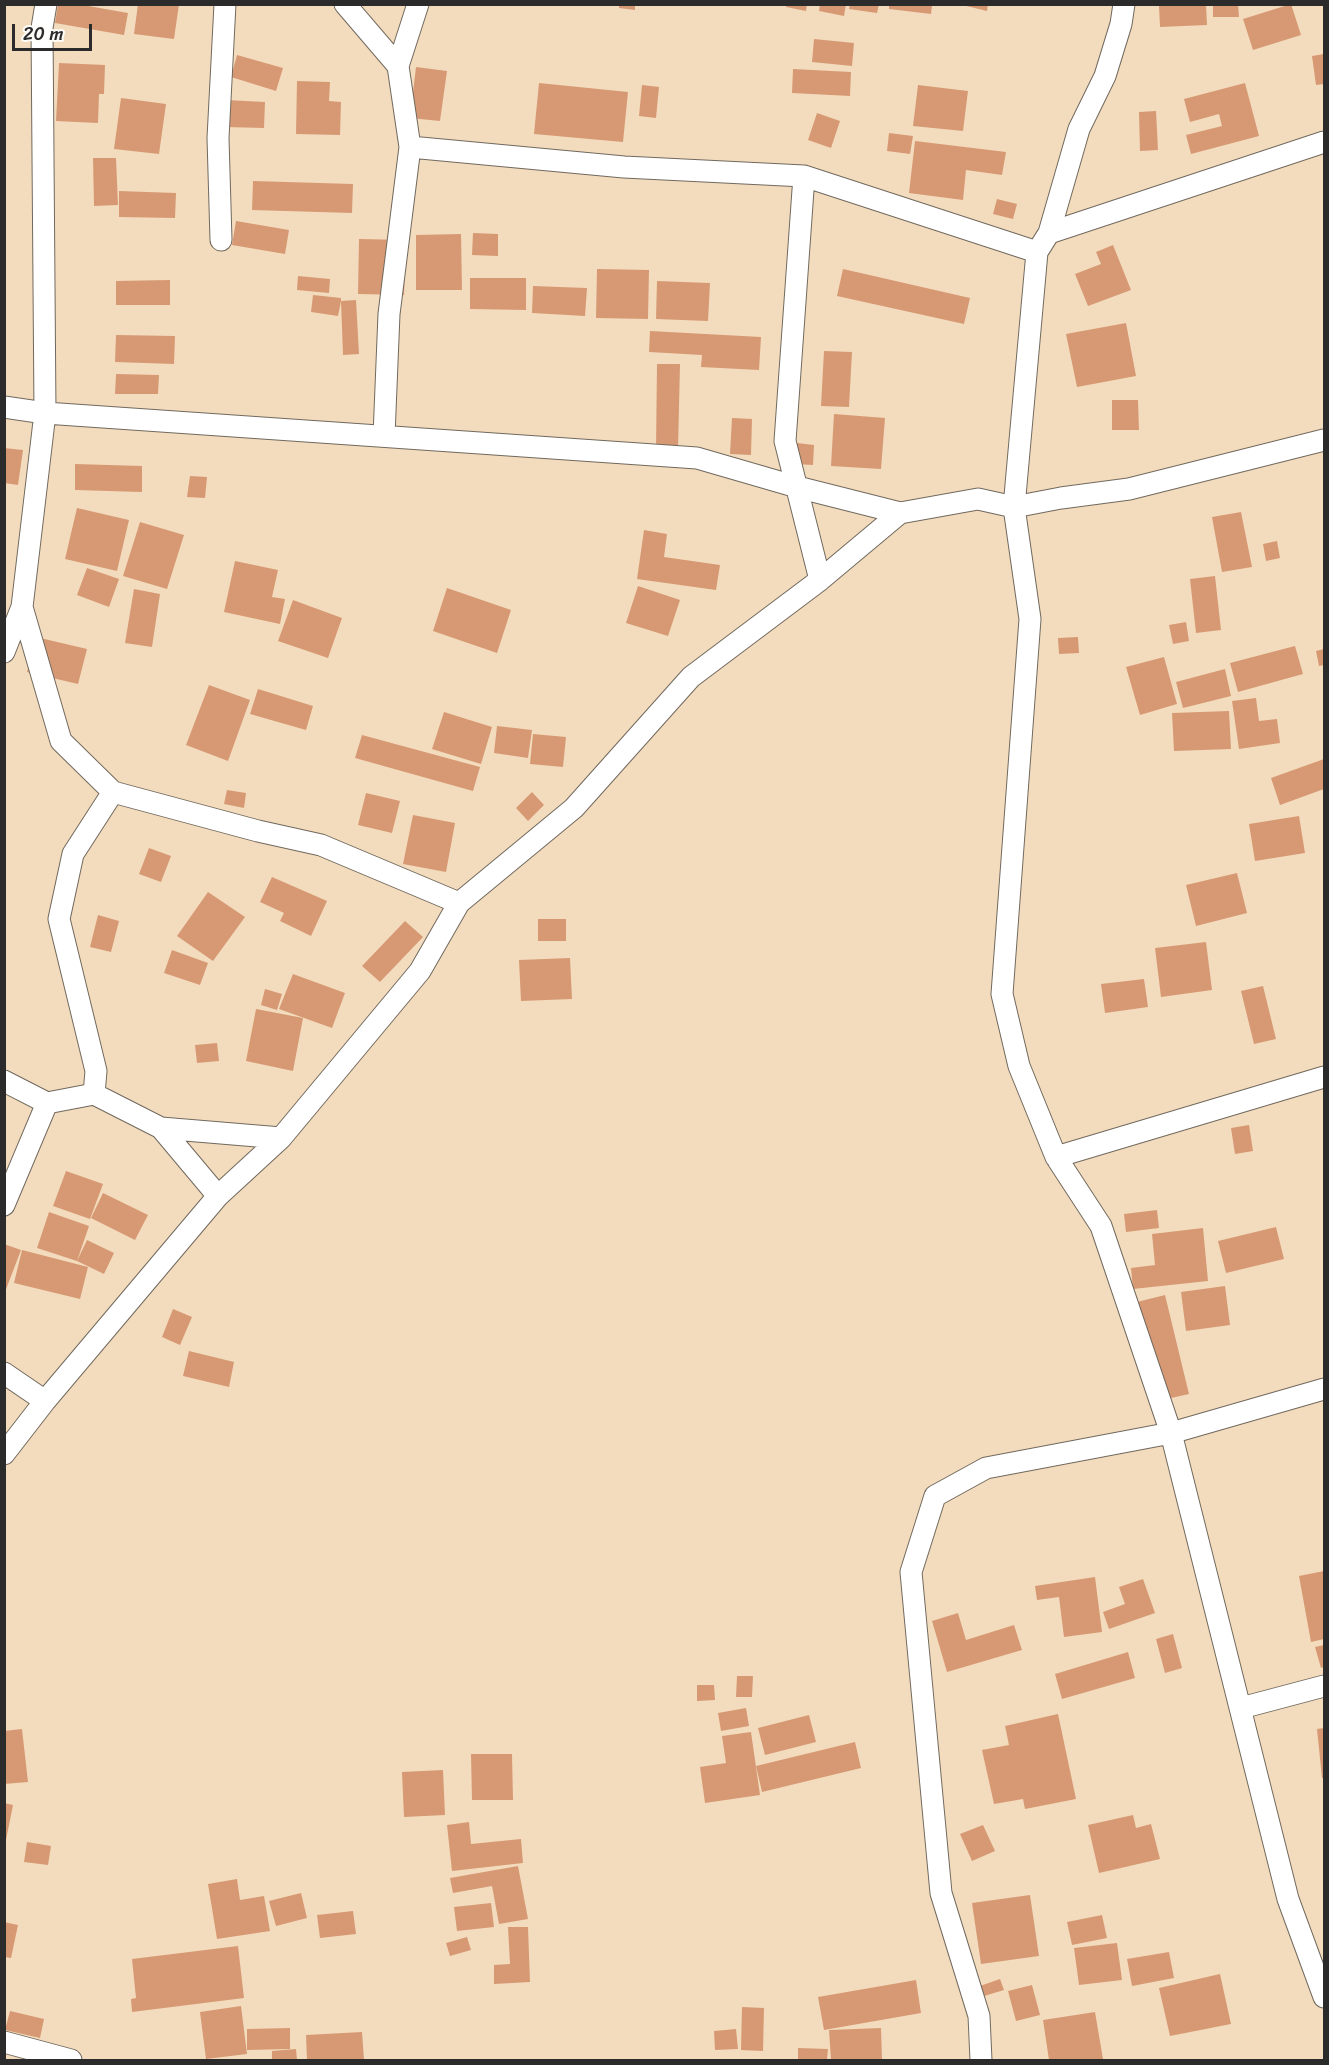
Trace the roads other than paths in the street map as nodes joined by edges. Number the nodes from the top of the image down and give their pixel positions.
1 (46, 4) edge
2 (225, 4) edge
3 (345, 4) edge
4 (418, 4) edge
5 (1124, 4) edge
6 (398, 66) junction
7 (1324, 142) edge
8 (410, 147) junction
9 (804, 176) junction
10 (1049, 233) junction
11 (220, 240) dead end
12 (1037, 252) junction
13 (4, 407) edge
14 (45, 413) junction
15 (384, 436) junction
16 (1324, 441) edge
17 (797, 487) junction
18 (1014, 507) junction
19 (900, 513) junction
20 (820, 580) junction
21 (22, 608) junction
22 (4, 652) edge
23 (113, 792) junction
24 (459, 903) junction
25 (1324, 1077) edge
26 (4, 1081) edge
27 (94, 1094) junction
28 (47, 1103) junction
29 (161, 1128) junction
30 (281, 1138) junction
31 (1056, 1156) junction
32 (218, 1196) junction
33 (4, 1205) edge
34 (4, 1373) edge
35 (1324, 1389) edge
36 (45, 1401) junction
37 (1171, 1433) junction
38 (4, 1455) edge
39 (1324, 1686) edge
40 (1241, 1708) junction
41 (1324, 1997) edge
42 (4, 2042) edge
43 (71, 2061) edge
44 (981, 2061) edge

1 - 14 street
2 - 11 street
3 - 6 street
4 - 6 street
5 - 10 street
6 - 8 street
7 - 10 street
8 - 9 street
8 - 15 street
9 - 12 street
9 - 17 street
10 - 12 street
12 - 18 street
13 - 14 street
14 - 15 street
14 - 21 street
15 - 17 street
16 - 18 street
17 - 19 street
17 - 20 street
18 - 19 street
18 - 31 street
19 - 20 street
20 - 24 street
21 - 22 street
21 - 23 street
23 - 24 street
23 - 27 street
24 - 30 street
25 - 31 street
26 - 28 street
27 - 28 street
27 - 29 street
28 - 33 street
29 - 30 street
29 - 32 street
30 - 32 street
31 - 37 street
32 - 36 street
34 - 36 street
35 - 37 street
36 - 38 street
37 - 40 street
37 - 44 street
39 - 40 street
40 - 41 street
42 - 43 street

